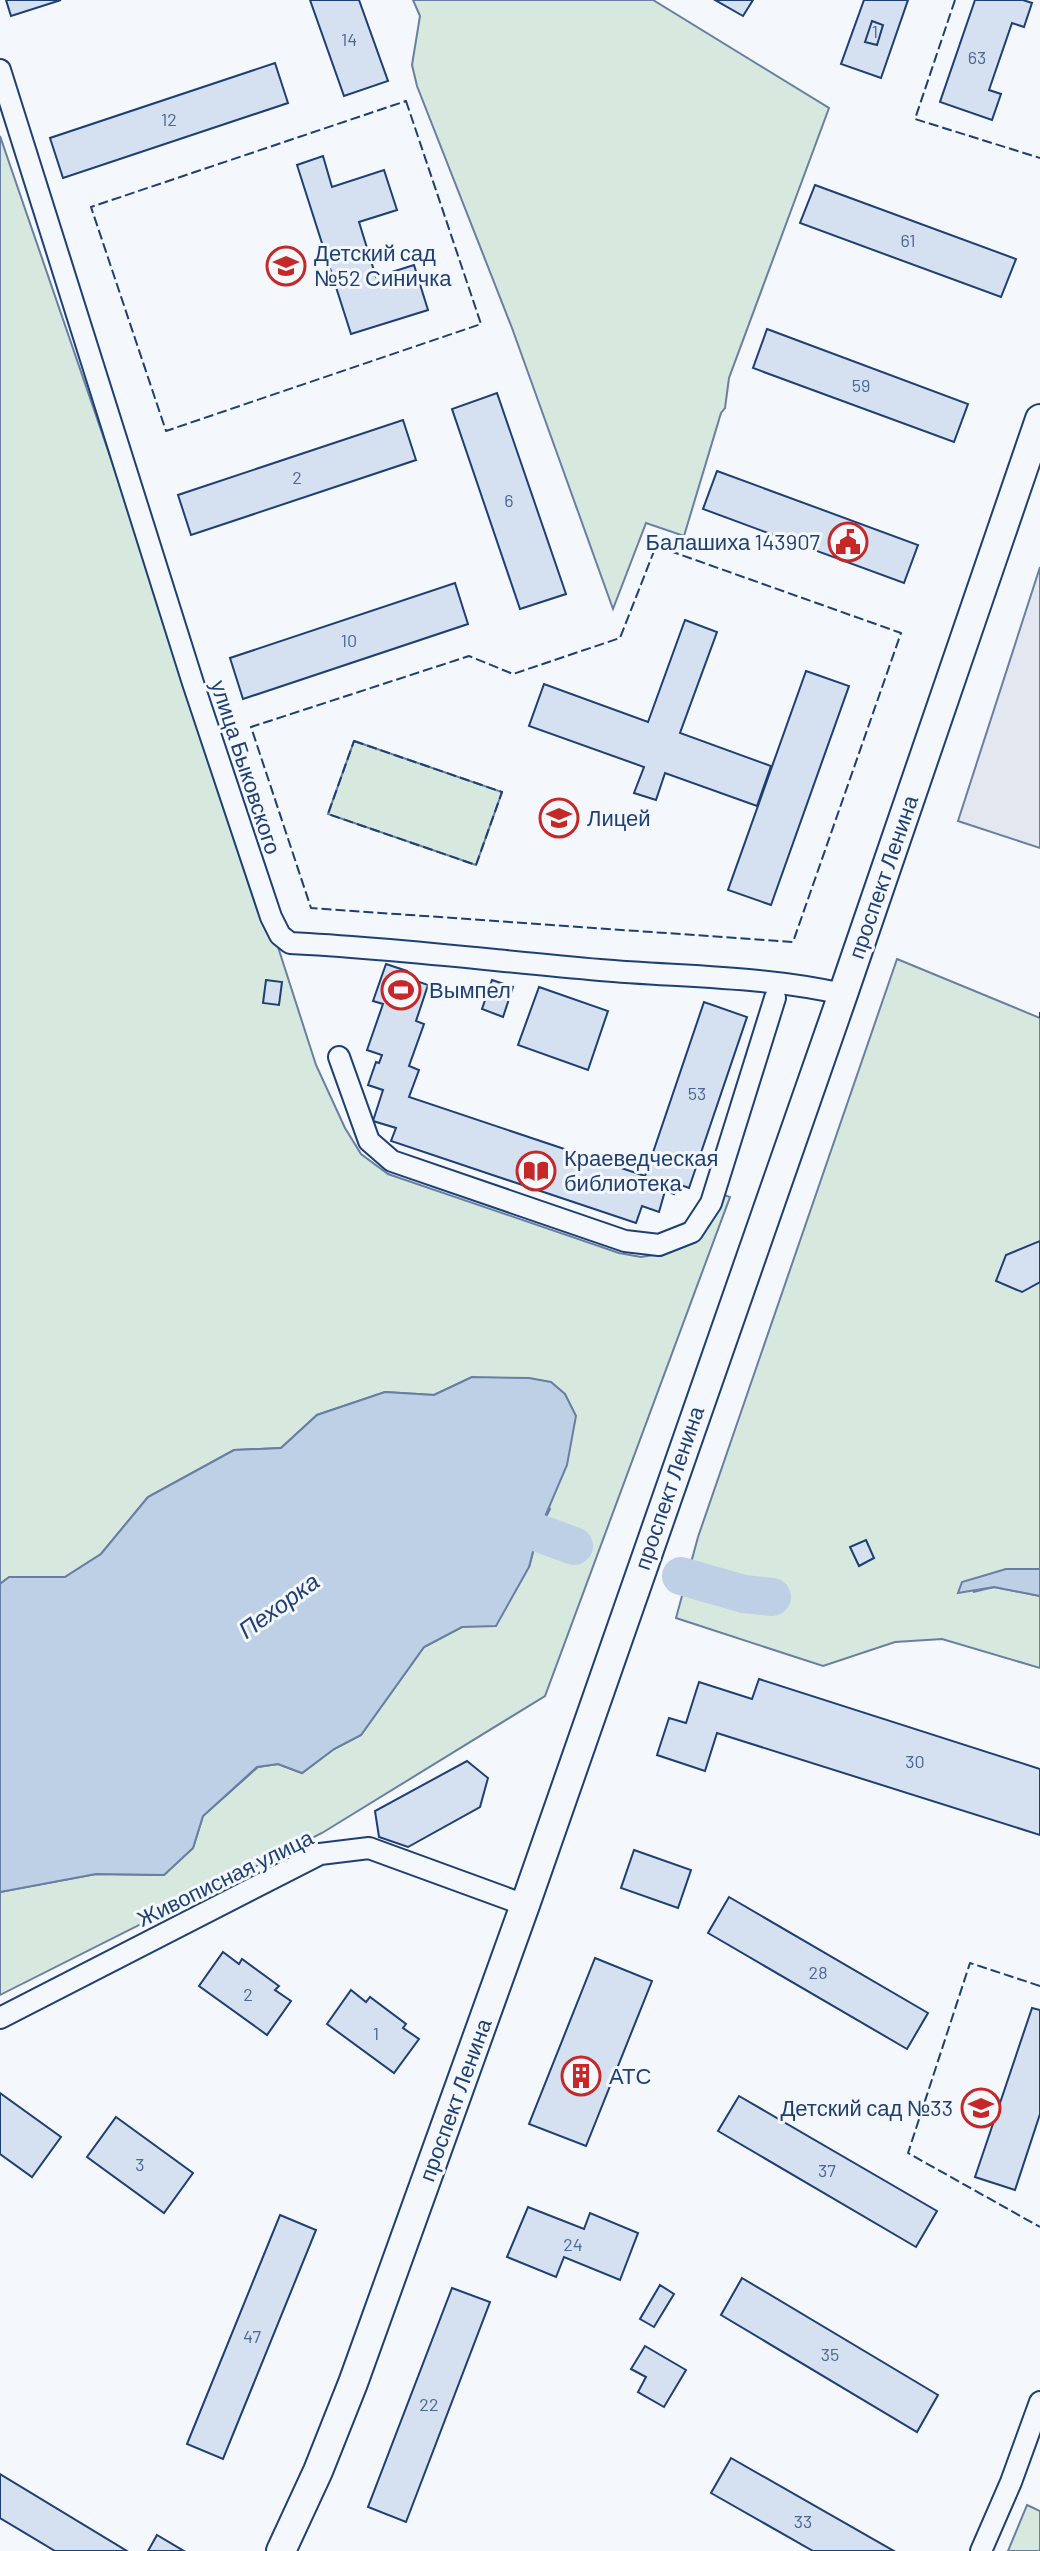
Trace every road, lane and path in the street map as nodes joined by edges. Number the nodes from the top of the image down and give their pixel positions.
1 (0, 70) edge
2 (1040, 419) edge
3 (843, 994) junction
4 (775, 998) dead end
5 (339, 1057) dead end
6 (525, 1905) junction
7 (0, 2018) edge
8 (1040, 2402) edge
9 (281, 2551) edge
10 (981, 2551) edge

1 - 3 street, улица Быковского
2 - 3 main road, проспект Ленина
3 - 6 main road, проспект Ленина
4 - 5 street
6 - 7 street, Живописная улица
6 - 9 main road, проспект Ленина
8 - 10 street

